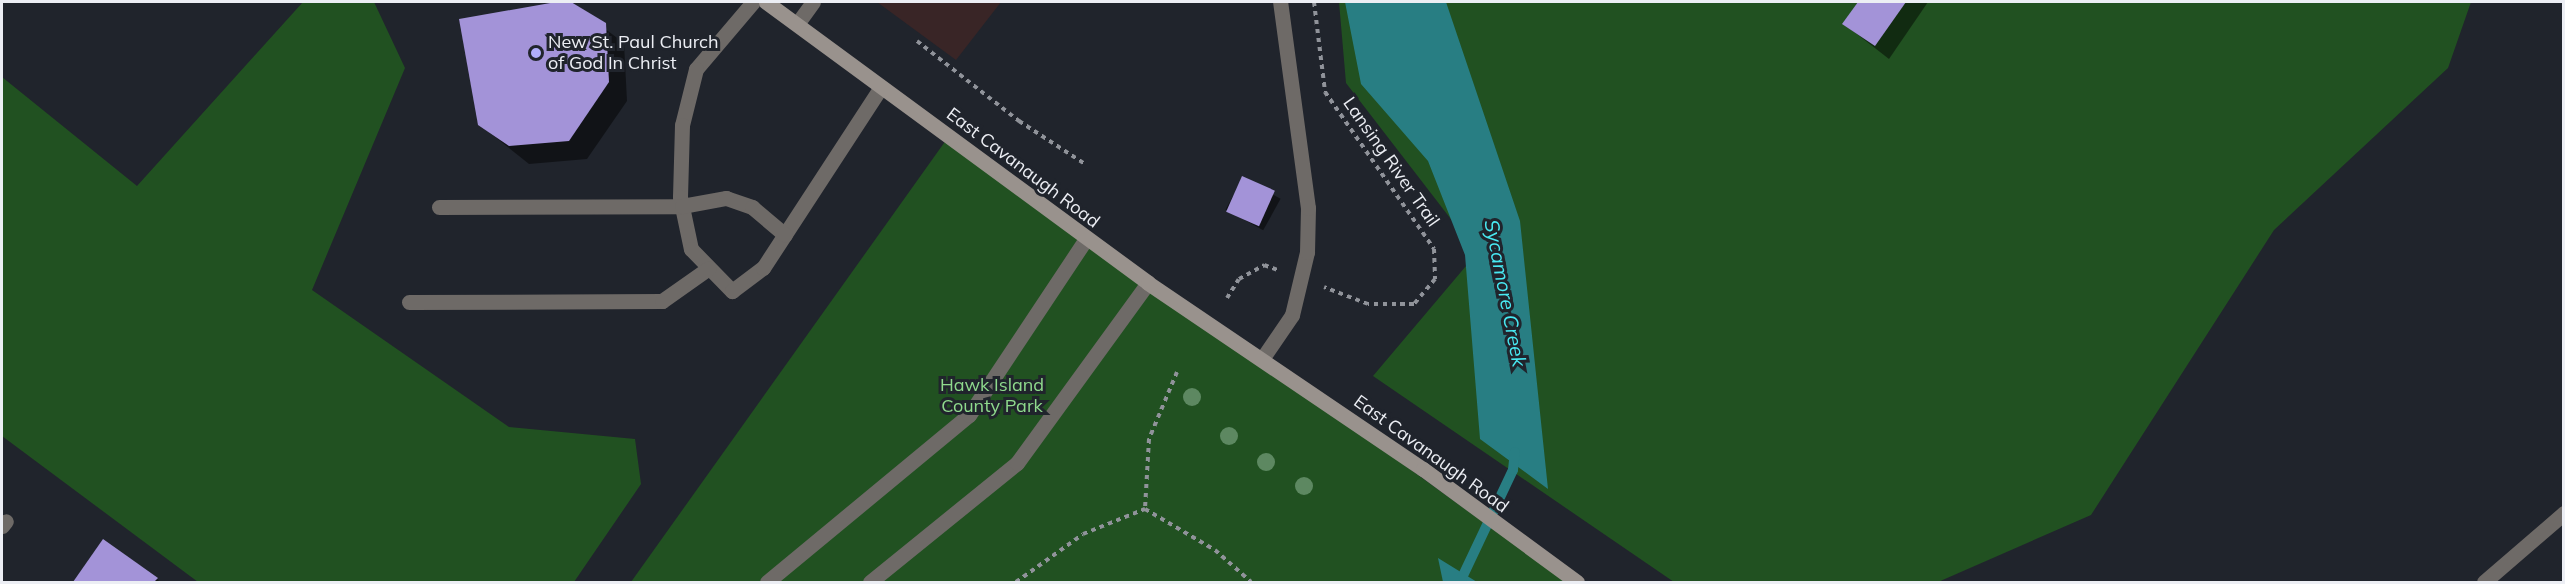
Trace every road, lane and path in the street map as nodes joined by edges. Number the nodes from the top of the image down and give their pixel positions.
1 (753, 2) edge
2 (766, 2) edge
3 (813, 2) edge
4 (1280, 2) edge
5 (1314, 2) edge
6 (796, 24) junction
7 (917, 41) dead end
8 (881, 87) junction
9 (1085, 164) dead end
10 (682, 206) junction
11 (439, 207) dead end
12 (785, 235) junction
13 (1086, 239) junction
14 (710, 268) junction
15 (1300, 279) junction
16 (1148, 283) junction
17 (1227, 298) dead end
18 (409, 302) dead end
19 (1262, 359) junction
20 (1177, 372) dead end
21 (1144, 509) junction
22 (2564, 513) edge
23 (767, 582) edge
24 (870, 582) edge
25 (1016, 582) edge
26 (1251, 582) edge
27 (1577, 582) edge
28 (2484, 582) edge

1 - 10 street
2 - 6 street, East Cavanaugh Road
3 - 6 street
4 - 15 street
5 - 15 path, Lansing River Trail
6 - 8 street, East Cavanaugh Road
7 - 9 path
8 - 12 street
8 - 13 street, East Cavanaugh Road
10 - 11 street
10 - 12 street
10 - 14 street
12 - 14 street
13 - 16 street, East Cavanaugh Road
13 - 23 street
14 - 18 street
15 - 17 path, Lansing River Trail
15 - 19 street
16 - 19 street, East Cavanaugh Road
16 - 24 street
19 - 27 street, East Cavanaugh Road
20 - 21 path
21 - 25 path
21 - 26 path
22 - 28 street

